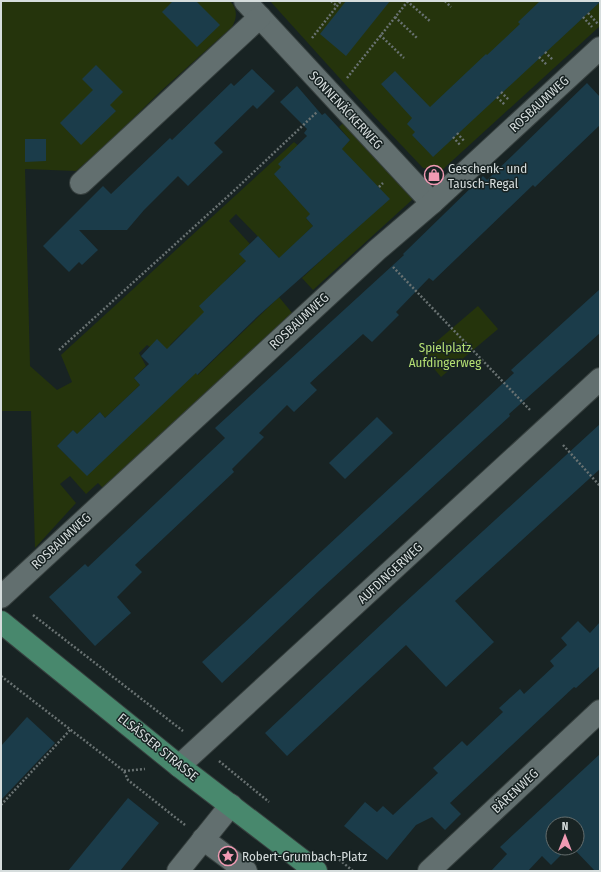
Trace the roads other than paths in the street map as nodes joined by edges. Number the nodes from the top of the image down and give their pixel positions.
1 (245, 1) edge
2 (260, 17) junction
3 (598, 40) edge
4 (81, 183) dead end
5 (432, 203) junction
6 (600, 379) edge
7 (3, 596) edge
8 (1, 622) edge
9 (600, 711) edge
10 (179, 766) junction
11 (231, 805) junction
12 (203, 839) junction
13 (178, 871) edge
14 (246, 871) edge
15 (316, 871) edge
16 (429, 871) edge

1 - 2 street, SONNENÄCKERWEG
2 - 4 street
2 - 5 street, SONNENÄCKERWEG
3 - 5 street, ROSBAUMWEG
5 - 7 street, ROSBAUMWEG
6 - 10 street, AUFDINGERWEG
8 - 10 main road, ELSÄSSER STRASSE
9 - 16 street, BÄRENWEG
10 - 11 main road, ELSÄSSER STRASSE
11 - 12 street
11 - 15 main road, ELSÄSSER STRASSE
12 - 13 street
12 - 14 street

